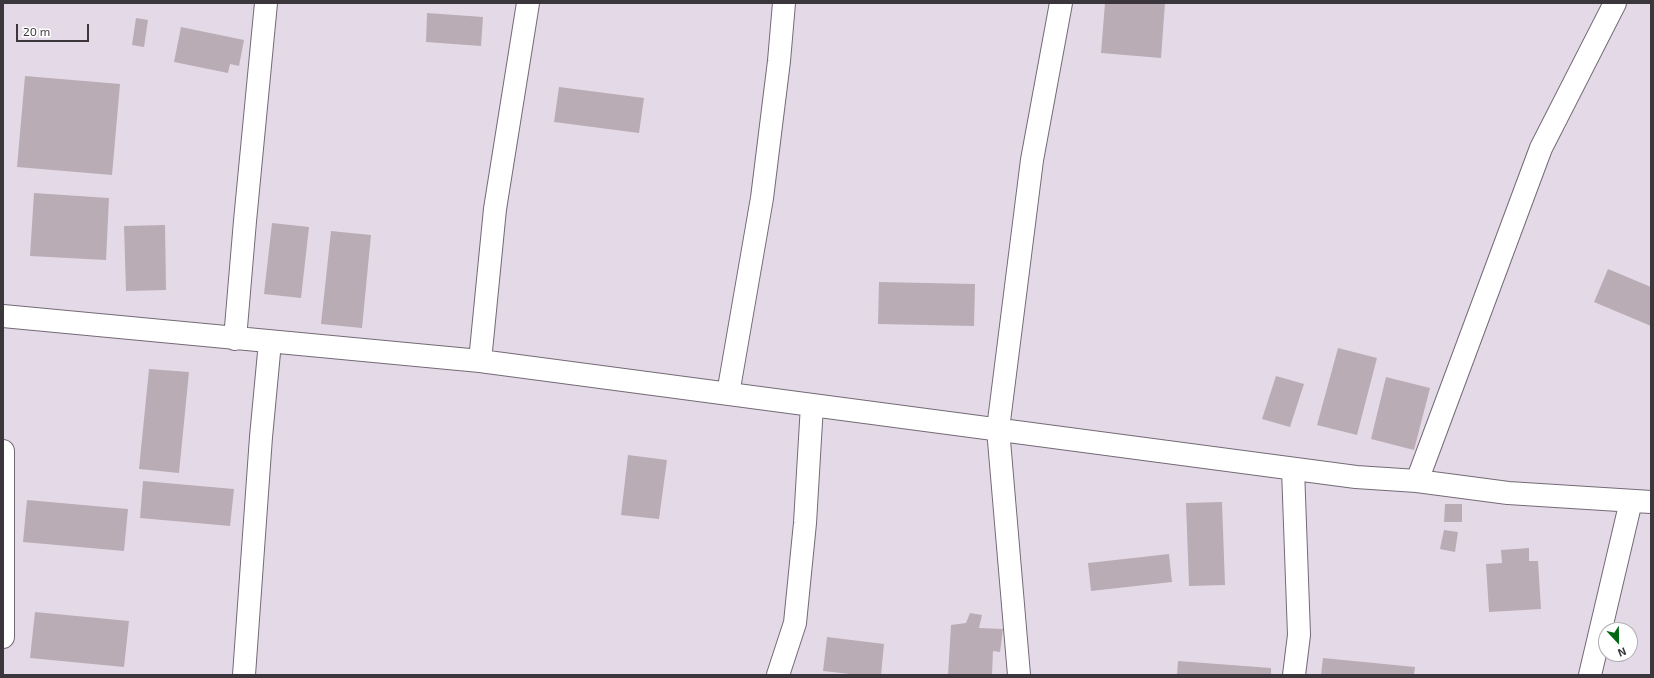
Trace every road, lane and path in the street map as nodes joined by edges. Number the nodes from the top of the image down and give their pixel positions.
1 (266, 3) edge
2 (528, 3) edge
3 (784, 3) edge
4 (1061, 3) edge
5 (1615, 3) edge
6 (3, 316) edge
7 (235, 339) junction
8 (270, 342) junction
9 (480, 361) junction
10 (728, 394) junction
11 (812, 405) junction
12 (998, 429) junction
13 (3, 451) edge
14 (1293, 469) junction
15 (1417, 481) junction
16 (1641, 501) edge
17 (3, 637) edge
18 (244, 675) edge
19 (778, 675) edge
20 (1020, 675) edge
21 (1294, 675) edge
22 (1590, 675) edge

1 - 7 street
2 - 9 street
3 - 10 street
4 - 12 street
5 - 15 street
6 - 7 street
7 - 8 street
8 - 9 street
8 - 18 street
9 - 10 street
10 - 11 street
11 - 12 street
11 - 19 street
12 - 14 street
12 - 20 street
13 - 17 street
14 - 15 street
14 - 21 street
15 - 16 street
16 - 22 street

